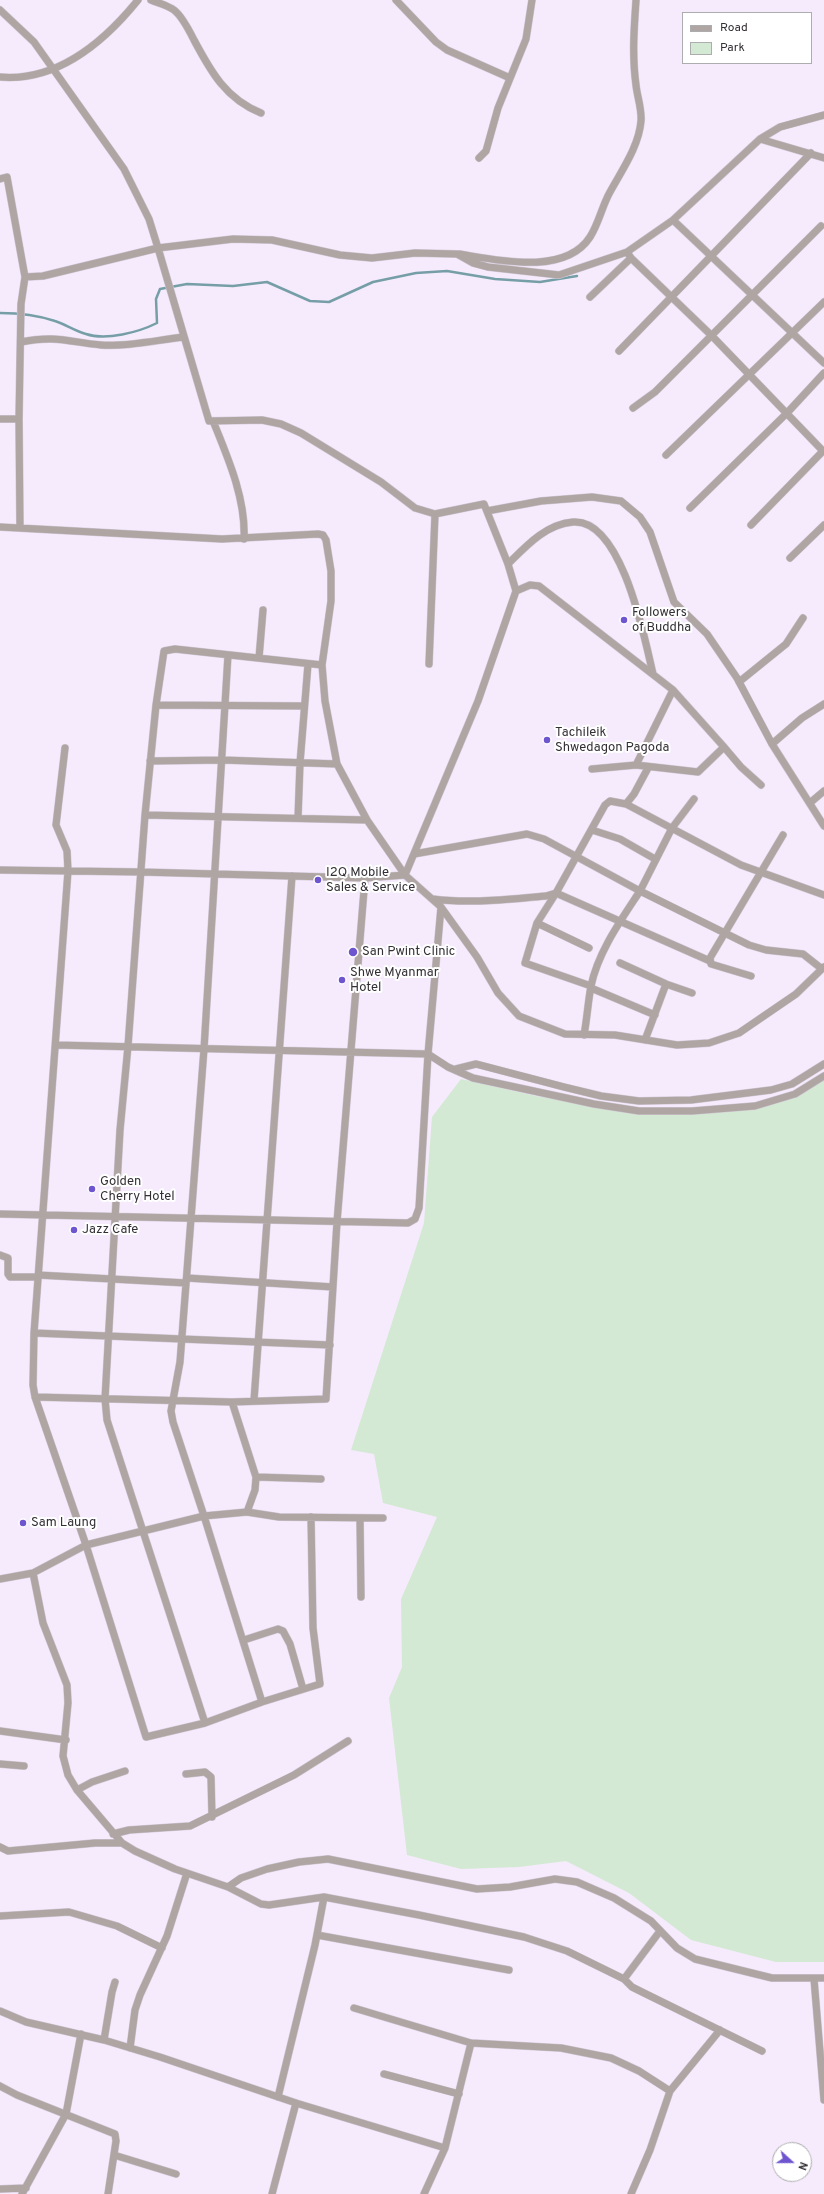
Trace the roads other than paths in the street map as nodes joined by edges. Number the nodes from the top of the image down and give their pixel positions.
1 (138, 0) edge
2 (151, 0) edge
3 (396, 0) edge
4 (532, 0) edge
5 (636, 0) edge
6 (0, 10) edge
7 (54, 69) junction
8 (0, 77) edge
9 (510, 78) junction
10 (260, 113) dead end
11 (824, 115) edge
12 (760, 139) junction
13 (811, 153) junction
14 (479, 158) dead end
15 (824, 158) edge
16 (0, 179) edge
17 (673, 220) junction
18 (821, 226) dead end
19 (158, 248) junction
20 (457, 254) junction
21 (629, 255) junction
22 (712, 257) junction
23 (25, 277) junction
24 (753, 296) junction
25 (590, 297) dead end
26 (671, 298) junction
27 (824, 302) edge
28 (792, 333) junction
29 (712, 336) junction
30 (184, 337) junction
31 (21, 342) junction
32 (619, 351) dead end
33 (824, 363) edge
34 (749, 374) junction
35 (824, 374) edge
36 (633, 408) dead end
37 (787, 413) junction
38 (0, 419) edge
39 (19, 419) junction
40 (213, 421) junction
41 (824, 451) edge
42 (666, 455) dead end
43 (690, 508) dead end
44 (487, 511) junction
45 (435, 514) junction
46 (751, 525) dead end
47 (824, 525) edge
48 (0, 527) edge
49 (20, 528) junction
50 (244, 539) junction
51 (790, 558) dead end
52 (508, 564) junction
53 (516, 591) junction
54 (263, 610) dead end
55 (803, 618) dead end
56 (228, 655) junction
57 (259, 658) junction
58 (308, 664) junction
59 (428, 664) dead end
60 (322, 665) junction
61 (653, 674) junction
62 (739, 682) junction
63 (673, 690) junction
64 (824, 704) edge
65 (156, 705) junction
66 (225, 706) junction
67 (304, 706) junction
68 (772, 744) junction
69 (724, 747) junction
70 (65, 748) dead end
71 (150, 760) junction
72 (223, 760) junction
73 (300, 763) junction
74 (337, 764) junction
75 (636, 765) junction
76 (648, 768) junction
77 (592, 769) dead end
78 (761, 785) dead end
79 (824, 791) edge
80 (694, 800) dead end
81 (811, 802) junction
82 (626, 804) junction
83 (145, 814) junction
84 (220, 816) junction
85 (298, 818) junction
86 (367, 820) junction
87 (824, 826) edge
88 (672, 828) junction
89 (592, 830) junction
90 (783, 835) dead end
91 (414, 854) junction
92 (577, 856) junction
93 (655, 859) junction
94 (0, 870) edge
95 (68, 871) junction
96 (141, 872) junction
97 (762, 873) junction
98 (215, 874) junction
99 (405, 875) junction
100 (292, 876) junction
101 (365, 878) junction
102 (640, 891) junction
103 (556, 893) junction
104 (824, 895) edge
105 (432, 899) junction
106 (441, 907) junction
107 (621, 921) junction
108 (537, 923) junction
109 (725, 933) junction
110 (589, 948) dead end
111 (710, 961) junction
112 (620, 963) dead end
113 (823, 968) edge
114 (751, 976) dead end
115 (666, 984) junction
116 (591, 987) junction
117 (692, 993) dead end
118 (654, 1015) junction
119 (584, 1035) junction
120 (645, 1040) junction
121 (56, 1045) junction
122 (128, 1046) junction
123 (204, 1049) junction
124 (280, 1049) junction
125 (352, 1052) junction
126 (428, 1054) junction
127 (824, 1064) edge
128 (456, 1069) junction
129 (824, 1076) edge
130 (0, 1214) edge
131 (42, 1215) junction
132 (115, 1215) junction
133 (191, 1218) junction
134 (268, 1220) junction
135 (337, 1222) junction
136 (0, 1255) edge
137 (38, 1276) junction
138 (112, 1278) junction
139 (186, 1281) junction
140 (262, 1282) junction
141 (333, 1287) junction
142 (34, 1333) junction
143 (108, 1335) junction
144 (182, 1338) junction
145 (259, 1342) junction
146 (330, 1345) junction
147 (35, 1396) junction
148 (105, 1398) junction
149 (174, 1400) junction
150 (254, 1400) junction
151 (232, 1402) junction
152 (256, 1477) junction
153 (321, 1479) dead end
154 (248, 1512) junction
155 (204, 1516) junction
156 (311, 1518) junction
157 (383, 1518) dead end
158 (360, 1519) junction
159 (144, 1531) junction
160 (86, 1545) junction
161 (33, 1574) junction
162 (0, 1579) edge
163 (361, 1597) dead end
164 (244, 1640) junction
165 (303, 1689) junction
166 (262, 1702) junction
167 (205, 1724) junction
168 (0, 1731) edge
169 (66, 1740) junction
170 (348, 1741) dead end
171 (0, 1764) edge
172 (24, 1766) dead end
173 (125, 1771) dead end
174 (186, 1774) dead end
175 (77, 1790) junction
176 (212, 1817) junction
177 (113, 1834) junction
178 (122, 1843) junction
179 (0, 1847) edge
180 (187, 1873) junction
181 (228, 1887) junction
182 (324, 1897) junction
183 (0, 1916) edge
184 (660, 1931) junction
185 (317, 1935) junction
186 (162, 1948) junction
187 (509, 1970) dead end
188 (824, 1978) edge
189 (624, 1979) junction
190 (814, 1979) junction
191 (115, 1982) dead end
192 (354, 2008) dead end
193 (0, 2011) edge
194 (720, 2030) junction
195 (81, 2034) junction
196 (104, 2040) junction
197 (471, 2043) junction
198 (130, 2048) junction
199 (762, 2051) dead end
200 (384, 2074) dead end
201 (0, 2086) edge
202 (670, 2091) junction
203 (459, 2094) junction
204 (278, 2097) junction
205 (824, 2100) edge
206 (296, 2103) junction
207 (66, 2114) junction
208 (445, 2148) junction
209 (114, 2155) junction
210 (176, 2174) dead end
211 (0, 2189) edge
212 (24, 2191) edge
213 (108, 2194) edge
214 (272, 2194) edge
215 (424, 2194) edge
216 (631, 2194) edge

1 - 7 street
2 - 10 street
3 - 9 street
4 - 9 street
5 - 20 street
6 - 7 street
7 - 8 street
7 - 19 street
9 - 14 street
11 - 12 street
12 - 13 street
12 - 17 street
13 - 15 street
13 - 22 street
16 - 23 street
17 - 21 street
17 - 22 street
18 - 24 street
19 - 20 street
19 - 23 street
19 - 30 street
20 - 21 street
21 - 25 street
21 - 26 street
22 - 24 street
22 - 26 street
23 - 31 street
24 - 28 street
24 - 29 street
26 - 29 street
26 - 32 street
27 - 28 street
28 - 33 street
28 - 34 street
29 - 34 street
29 - 36 street
30 - 31 street
30 - 40 street
31 - 39 street
34 - 37 street
34 - 42 street
35 - 37 street
37 - 41 street
37 - 43 street
38 - 39 street
39 - 49 street
40 - 45 street
40 - 50 street
41 - 46 street
44 - 45 street
44 - 52 street
44 - 62 street
45 - 59 street
47 - 51 street
48 - 49 street
49 - 50 street
50 - 60 street
52 - 53 street
52 - 61 street
53 - 61 street
53 - 91 street
54 - 57 street
55 - 62 street
56 - 57 street
56 - 65 street
56 - 66 street
57 - 58 street
58 - 60 street
58 - 67 street
60 - 74 street
61 - 63 street
62 - 68 street
63 - 69 street
63 - 75 street
64 - 68 street
65 - 66 street
65 - 71 street
66 - 67 street
66 - 72 street
67 - 73 street
68 - 81 street
69 - 76 street
69 - 78 street
70 - 95 street
71 - 72 street
71 - 83 street
72 - 73 street
72 - 84 street
73 - 74 street
73 - 85 street
74 - 86 street
75 - 76 street
75 - 77 street
76 - 82 street
79 - 81 street
80 - 88 street
81 - 87 street
82 - 88 street
82 - 89 street
83 - 84 street
83 - 96 street
84 - 85 street
84 - 98 street
85 - 86 street
86 - 99 street
88 - 93 street
88 - 97 street
89 - 92 street
89 - 93 street
90 - 97 street
91 - 92 street
91 - 99 street
92 - 102 street
92 - 103 street
93 - 102 street
94 - 95 street
95 - 96 street
95 - 121 street
96 - 98 street
96 - 122 street
97 - 104 street
97 - 109 street
98 - 100 street
98 - 123 street
99 - 101 street
99 - 105 street
100 - 101 street
100 - 124 street
101 - 125 street
102 - 107 street
102 - 109 street
103 - 105 street
103 - 107 street
103 - 108 street
105 - 106 street
106 - 119 street
106 - 126 street
107 - 111 street
107 - 116 street
108 - 110 street
108 - 116 street
109 - 111 street
109 - 113 street
111 - 114 street
112 - 115 street
113 - 120 street
115 - 117 street
115 - 118 street
116 - 118 street
116 - 119 street
118 - 120 street
119 - 120 street
121 - 122 street
121 - 131 street
122 - 123 street
122 - 132 street
123 - 124 street
123 - 133 street
124 - 125 street
124 - 134 street
125 - 126 street
125 - 135 street
126 - 128 street
126 - 135 street
127 - 128 street
128 - 129 street
130 - 131 street
131 - 132 street
131 - 137 street
132 - 133 street
132 - 138 street
133 - 134 street
133 - 139 street
134 - 135 street
134 - 140 street
135 - 141 street
136 - 137 street
137 - 138 street
137 - 142 street
138 - 139 street
138 - 143 street
139 - 140 street
139 - 144 street
140 - 141 street
140 - 145 street
141 - 146 street
142 - 143 street
142 - 147 street
143 - 144 street
143 - 148 street
144 - 145 street
144 - 149 street
145 - 146 street
145 - 150 street
146 - 150 street
147 - 148 street
147 - 160 street
148 - 149 street
148 - 159 street
149 - 151 street
149 - 155 street
150 - 151 street
151 - 152 street
152 - 153 street
152 - 154 street
154 - 155 street
154 - 156 street
155 - 159 street
155 - 164 street
156 - 158 street
156 - 165 street
157 - 158 street
158 - 163 street
159 - 160 street
159 - 167 street
160 - 161 street
160 - 167 street
161 - 162 street
161 - 169 street
164 - 165 street
164 - 166 street
165 - 166 street
166 - 167 street
168 - 169 street
169 - 175 street
170 - 176 street
171 - 172 street
173 - 175 street
174 - 176 street
175 - 177 street
176 - 177 street
177 - 178 street
178 - 179 street
178 - 180 street
180 - 181 street
180 - 186 street
181 - 182 street
181 - 184 street
182 - 185 street
182 - 189 street
183 - 186 street
184 - 189 street
184 - 190 street
185 - 187 street
185 - 204 street
186 - 198 street
188 - 190 street
189 - 194 street
190 - 205 street
191 - 196 street
192 - 197 street
193 - 195 street
194 - 199 street
194 - 202 street
195 - 196 street
195 - 207 street
196 - 198 street
197 - 202 street
197 - 203 street
198 - 204 street
200 - 203 street
201 - 207 street
202 - 216 street
203 - 208 street
204 - 206 street
206 - 208 street
206 - 214 street
207 - 209 street
207 - 212 street
208 - 215 street
209 - 210 street
209 - 213 street
211 - 212 street

